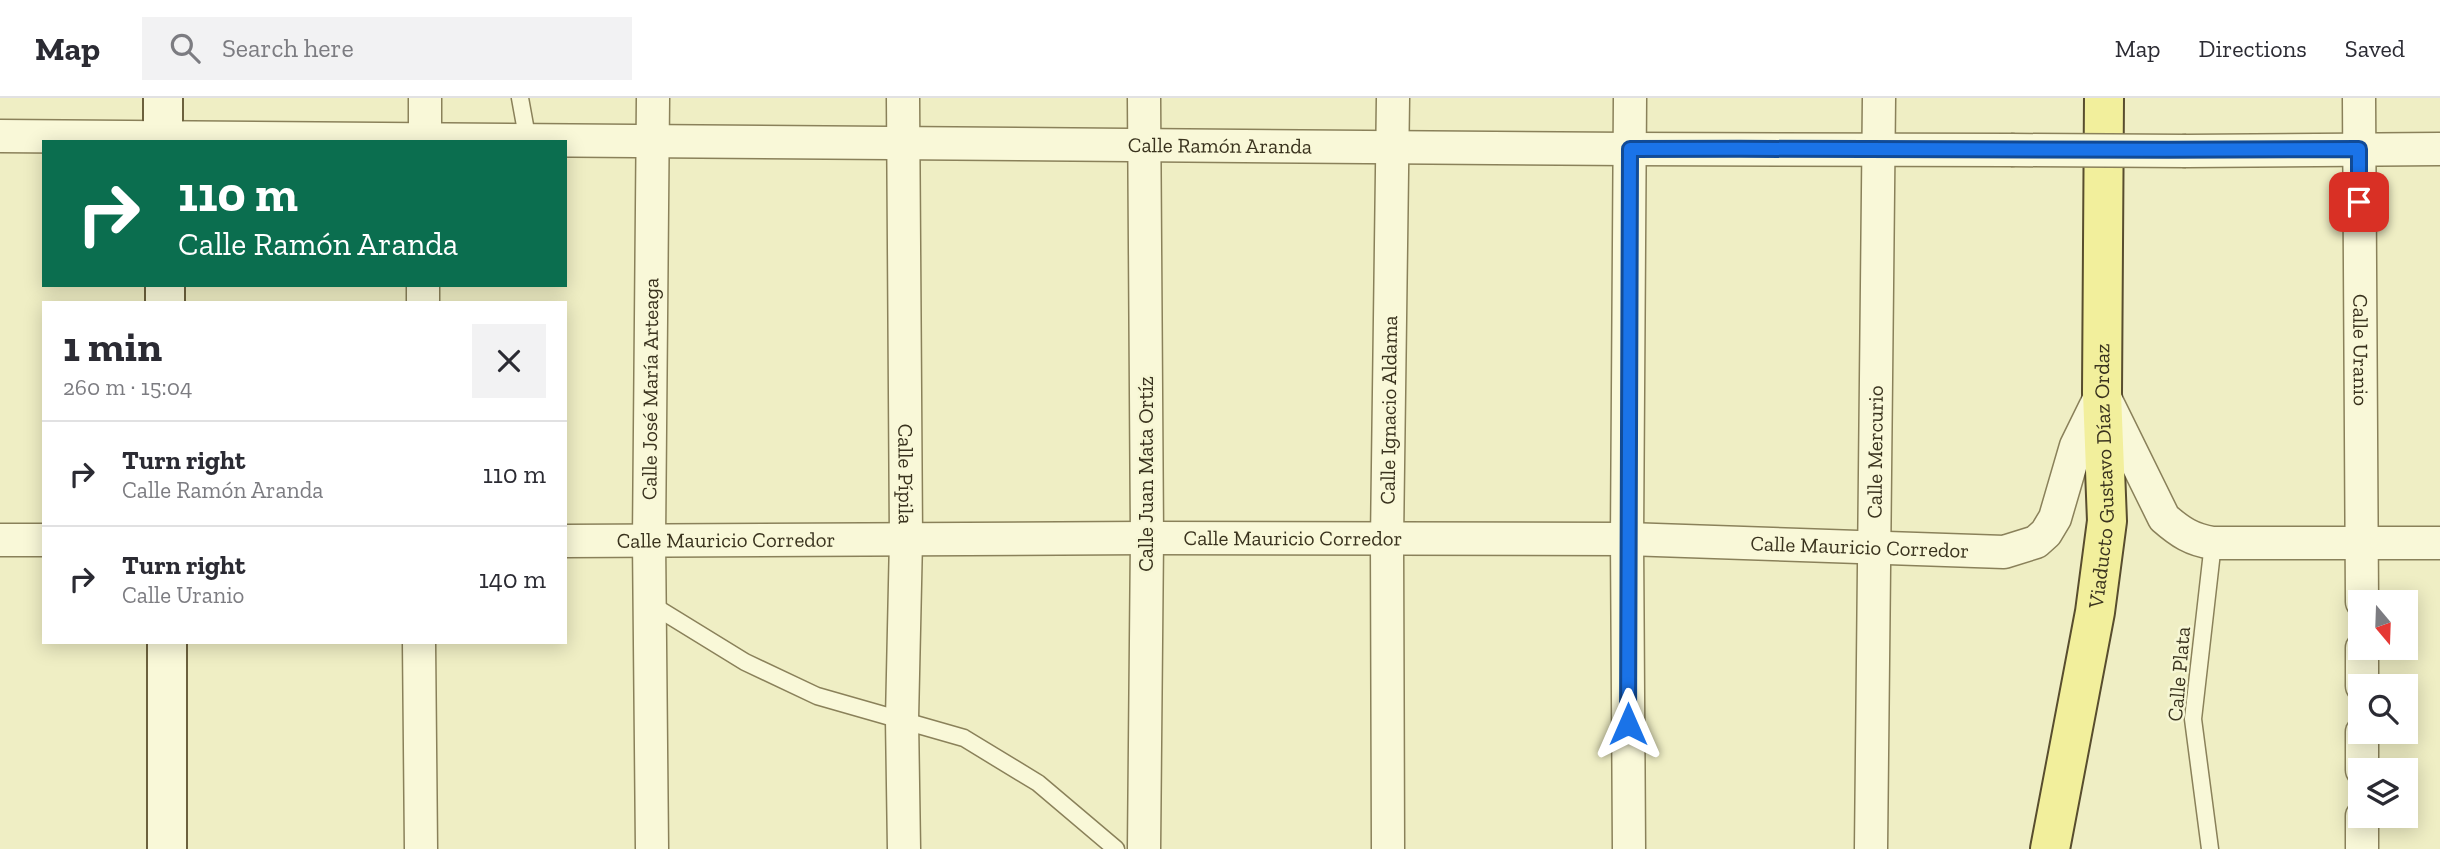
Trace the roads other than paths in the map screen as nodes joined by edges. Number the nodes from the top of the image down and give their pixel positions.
1 (163, 98) edge
2 (425, 98) edge
3 (520, 98) edge
4 (653, 98) edge
5 (903, 98) edge
6 (1144, 98) edge
7 (1393, 98) edge
8 (1630, 98) edge
9 (1879, 98) edge
10 (2104, 98) edge
11 (2359, 98) edge
12 (0, 136) edge
13 (163, 139) edge
14 (426, 140) edge
15 (528, 140) edge
16 (567, 140) edge
17 (652, 141) junction
18 (903, 143) junction
19 (1144, 145) junction
20 (1392, 147) junction
21 (1879, 148) junction
22 (1630, 149) junction
23 (2359, 149) junction
24 (2440, 149) edge
25 (2102, 393) junction
26 (1147, 538) junction
27 (906, 539) junction
28 (1627, 539) junction
29 (0, 540) edge
30 (42, 540) edge
31 (649, 540) junction
32 (1387, 540) junction
33 (567, 541) edge
34 (2440, 542) edge
35 (2213, 543) junction
36 (2362, 543) junction
37 (1873, 547) junction
38 (2362, 590) edge
39 (649, 603) junction
40 (167, 644) edge
41 (419, 644) edge
42 (902, 719) junction
43 (2362, 828) edge
44 (167, 849) edge
45 (421, 849) edge
46 (652, 849) edge
47 (904, 849) edge
48 (1116, 849) edge
49 (1144, 849) edge
50 (1388, 849) edge
51 (1629, 849) edge
52 (1871, 849) edge
53 (2050, 849) edge
54 (2210, 849) edge
55 (2362, 849) edge

1 - 13 street
2 - 14 street
3 - 15 lane
4 - 17 street, Calle José María Arteaga
5 - 18 street, Calle Pípila
6 - 19 street, Calle Juan Mata Ortíz
7 - 20 street, Calle Ignacio Aldama
8 - 22 street
9 - 21 street, Calle Mercurio
10 - 25 main road, Viaducto Gustavo Díaz Ordaz
11 - 23 street, Calle Uranio
12 - 13 street, Calle Ramón Aranda
13 - 14 street, Calle Ramón Aranda
14 - 15 street, Calle Ramón Aranda
16 - 17 street, Calle Ramón Aranda
17 - 18 street, Calle Ramón Aranda
17 - 31 street, Calle José María Arteaga
18 - 19 street, Calle Ramón Aranda
18 - 27 street, Calle Pípila
19 - 20 street, Calle Ramón Aranda
19 - 26 street, Calle Juan Mata Ortíz
20 - 22 street, Calle Ramón Aranda
20 - 32 street, Calle Ignacio Aldama
21 - 22 street, Calle Ramón Aranda
21 - 23 street, Calle Ramón Aranda, bridge
21 - 37 street, Calle Mercurio
22 - 28 street
23 - 24 street, Calle Ramón Aranda
23 - 36 street, Calle Uranio
25 - 35 street
25 - 37 street, Calle Mauricio Corredor
25 - 53 main road, Viaducto Gustavo Díaz Ordaz
26 - 27 street, Calle Mauricio Corredor
26 - 32 street, Calle Mauricio Corredor
26 - 49 street, Calle Juan Mata Ortíz
27 - 31 street, Calle Mauricio Corredor
27 - 42 street, Calle Pípila
28 - 32 street, Calle Mauricio Corredor
28 - 37 street, Calle Mauricio Corredor
28 - 51 street
29 - 30 street
31 - 33 street, Calle Mauricio Corredor
31 - 39 street, Calle José María Arteaga
32 - 50 street, Calle Ignacio Aldama
34 - 36 street
35 - 36 street
35 - 54 lane, Calle Plata
36 - 38 street, Calle Uranio
37 - 52 street, Calle Mercurio
39 - 42 lane
39 - 46 street, Calle José María Arteaga
40 - 44 street
41 - 45 street
42 - 47 street, Calle Pípila
42 - 48 lane
43 - 55 street

